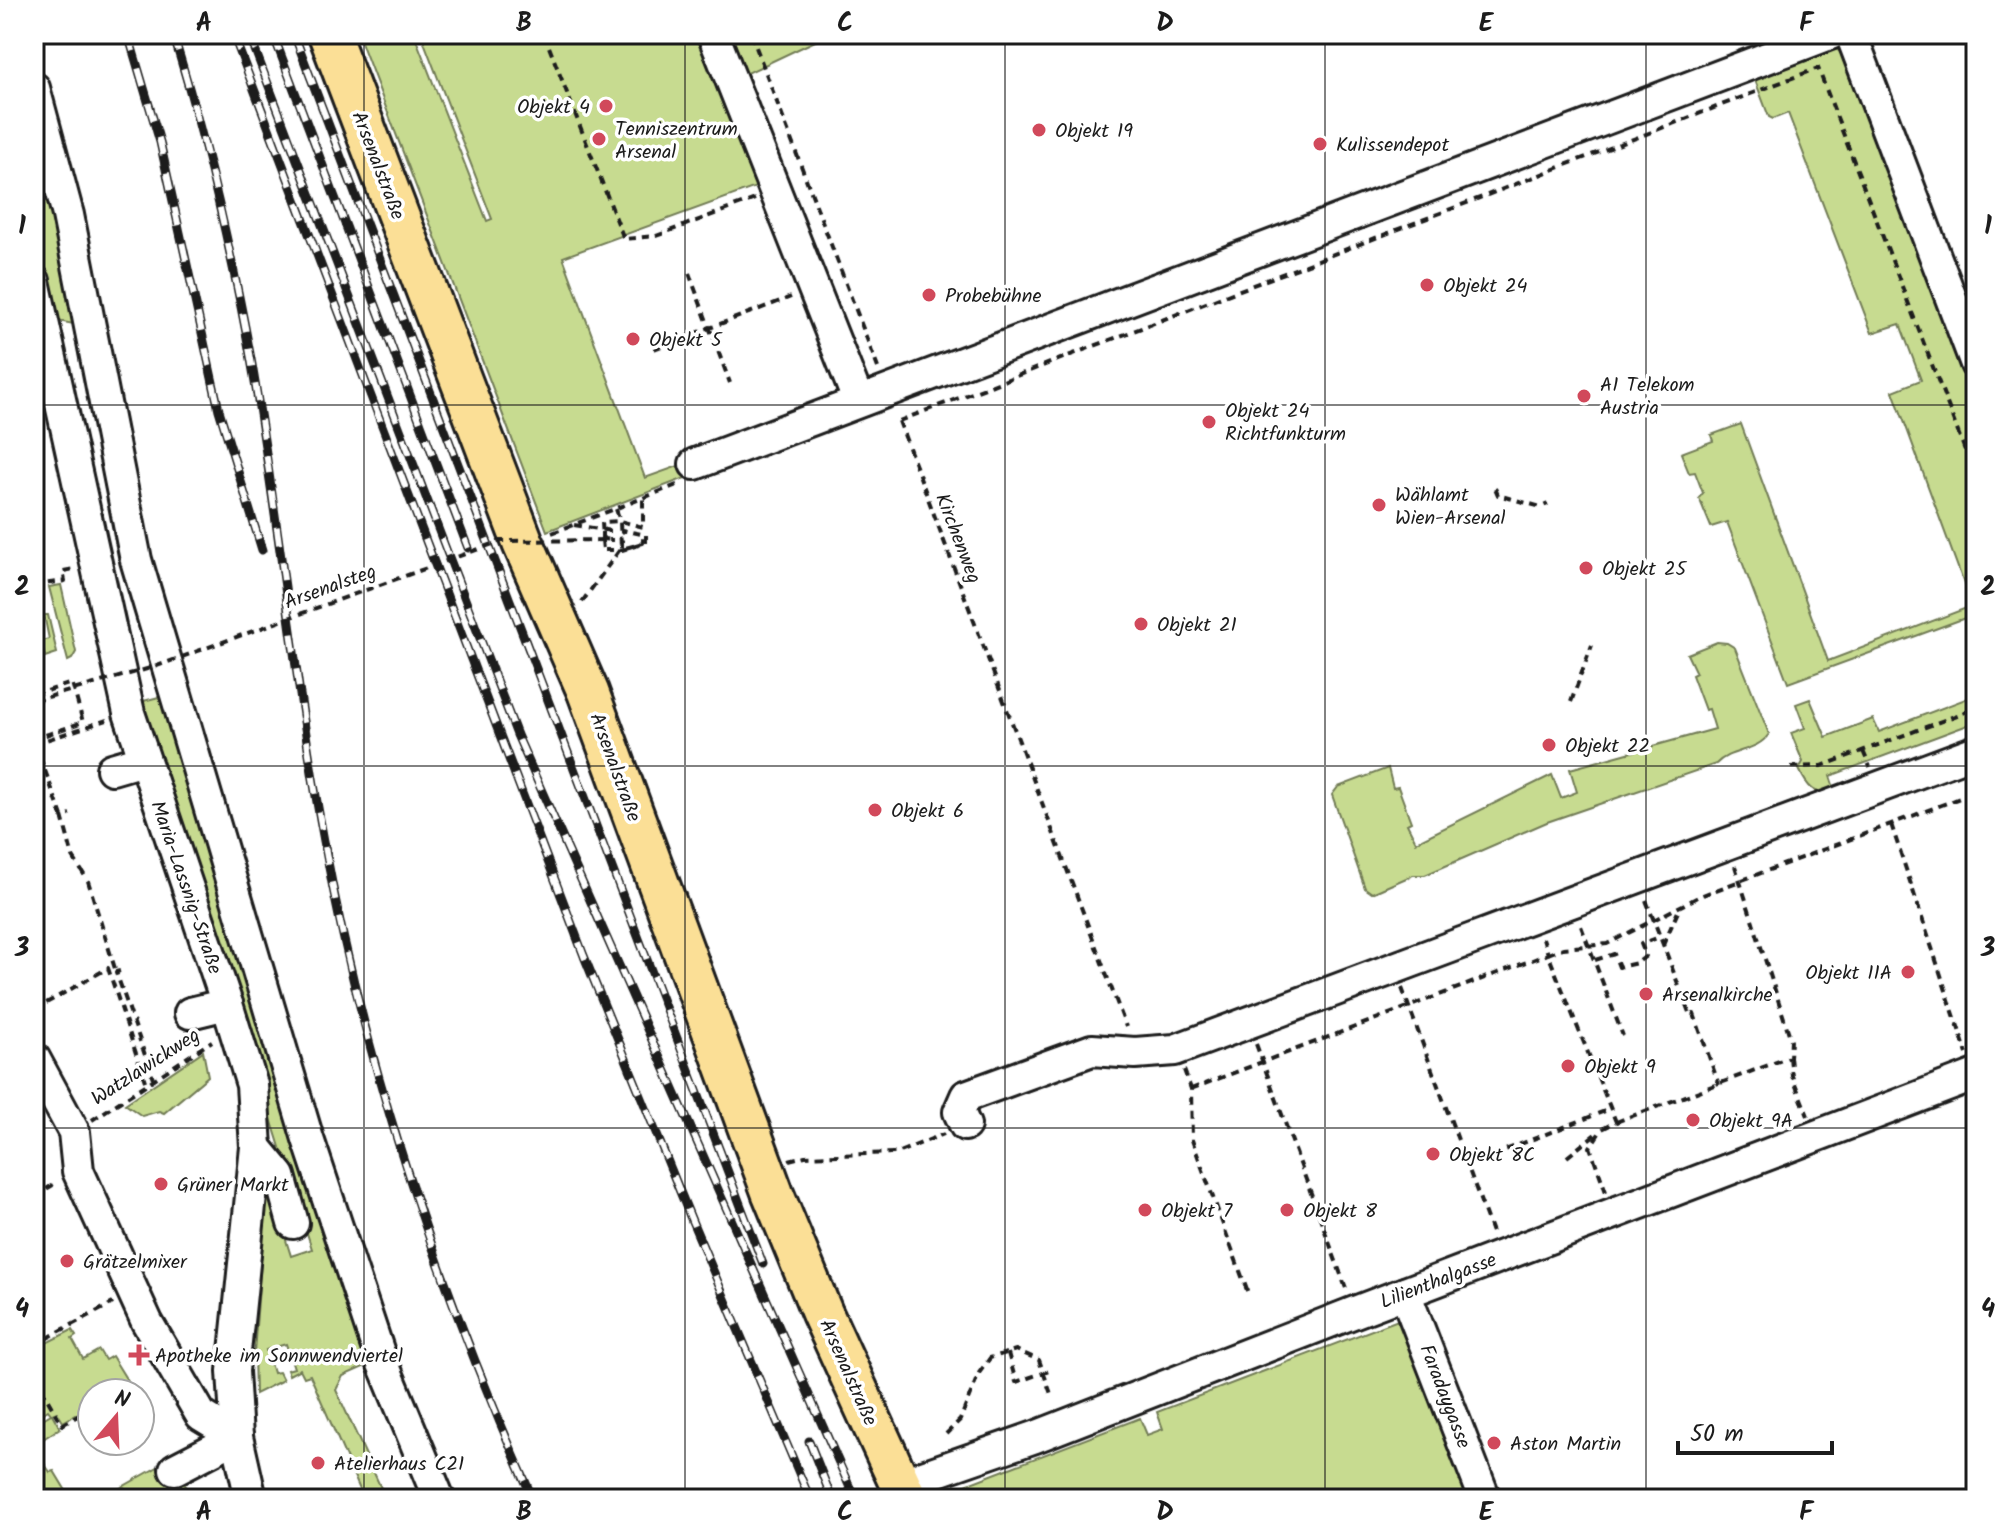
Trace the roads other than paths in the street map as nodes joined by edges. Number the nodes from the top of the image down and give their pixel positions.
1 (329, 34) edge
2 (713, 34) edge
3 (1830, 34) edge
4 (1851, 34) edge
5 (34, 88) edge
6 (34, 281) edge
7 (38, 313) edge
8 (1976, 364) edge
9 (45, 375) edge
10 (858, 400) junction
11 (695, 464) road end
12 (1976, 751) edge
13 (143, 760) junction
14 (112, 769) dead end
15 (190, 1013) dead end
16 (232, 1018) junction
17 (34, 1058) edge
18 (1975, 1075) edge
19 (965, 1125) road end
20 (256, 1147) junction
21 (293, 1223) dead end
22 (1405, 1293) junction
23 (237, 1437) junction
24 (175, 1469) dead end
25 (903, 1492) edge
26 (251, 1499) edge
27 (439, 1499) edge
28 (1485, 1499) edge

1 - 25 main road, Arsenalstraße
2 - 10 street
3 - 10 street
4 - 8 street
5 - 27 street
6 - 7 street, Maria-Lassnig-Straße
7 - 9 street, Maria-Lassnig-Straße
9 - 13 street, Maria-Lassnig-Straße
10 - 11 street
12 - 19 street
13 - 14 street
13 - 16 street, Maria-Lassnig-Straße
15 - 16 street
16 - 20 street, Maria-Lassnig-Straße
17 - 23 street
18 - 22 street, Lilienthalgasse
20 - 21 street
20 - 23 street, Maria-Lassnig-Straße
22 - 25 street, Lilienthalgasse
22 - 28 street, Faradaygasse
23 - 24 street
23 - 26 street, Maria-Lassnig-Straße

